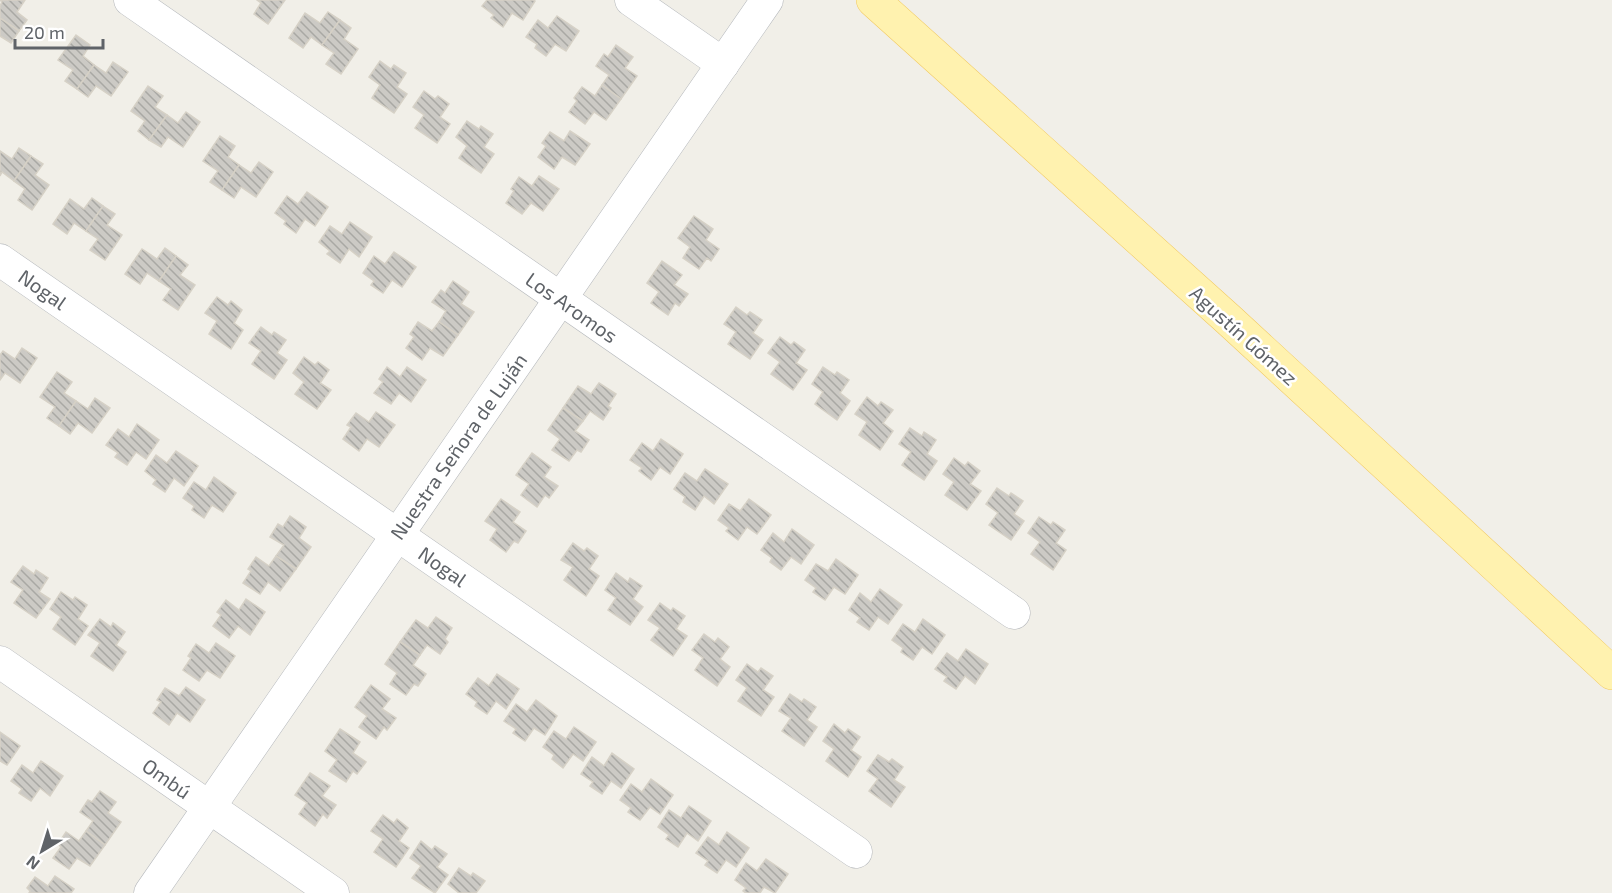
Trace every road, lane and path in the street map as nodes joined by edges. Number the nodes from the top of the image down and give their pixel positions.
1 (130, 0) edge
2 (631, 0) edge
3 (767, 0) edge
4 (873, 0) edge
5 (723, 64) junction
6 (0, 260) edge
7 (561, 299) junction
8 (397, 535) junction
9 (1014, 613) dead end
10 (0, 662) edge
11 (1612, 673) edge
12 (209, 807) junction
13 (856, 852) dead end
14 (150, 893) edge
15 (333, 893) edge

1 - 7 street, Los Aromos
2 - 5 street
3 - 5 street, Nuestra Señora de Luján
4 - 11 main road, Agustín Gómez
5 - 7 street, Nuestra Señora de Luján
6 - 8 street, Nogal
7 - 8 street, Nuestra Señora de Luján
7 - 9 street, Los Aromos
8 - 12 street, Nuestra Señora de Luján
8 - 13 street, Nogal
10 - 12 street, Ombú
12 - 14 street, Nuestra Señora de Luján
12 - 15 street, Ombú

